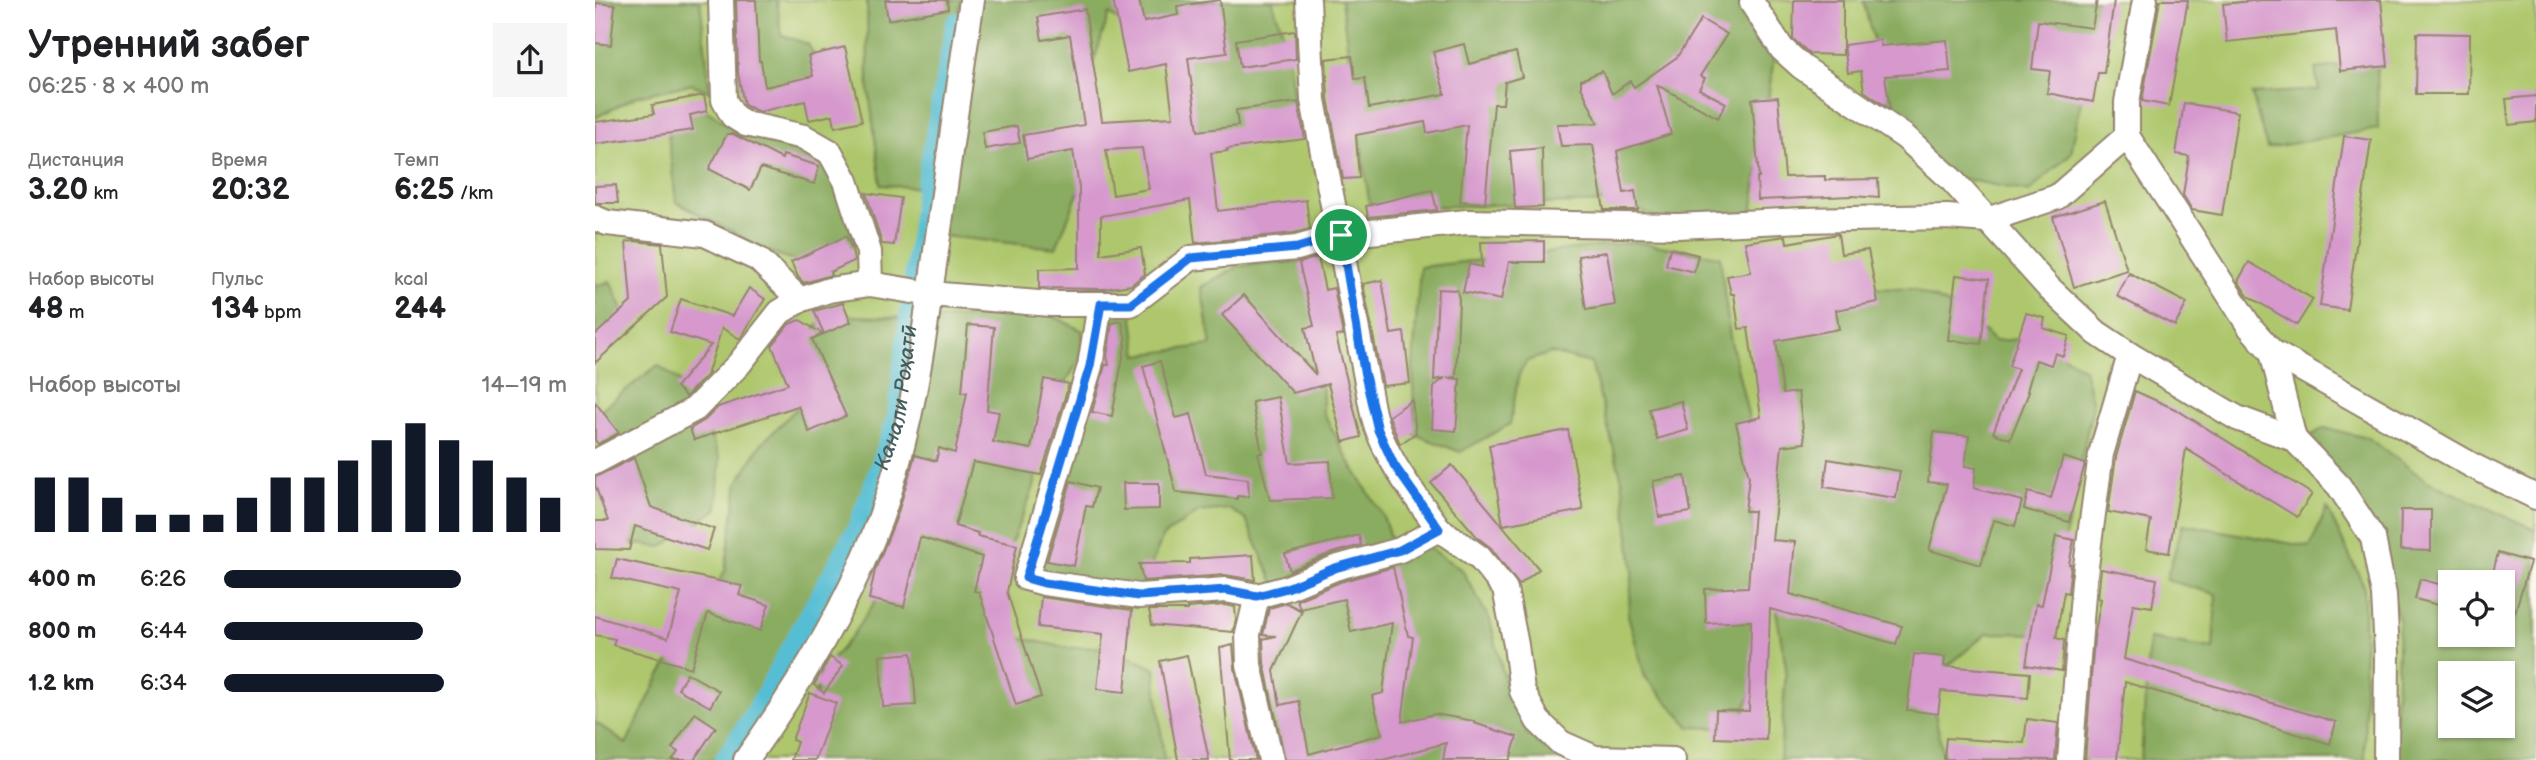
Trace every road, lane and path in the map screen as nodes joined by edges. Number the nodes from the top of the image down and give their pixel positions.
1 (721, 0) edge
2 (972, 0) edge
3 (1308, 0) edge
4 (2145, 0) edge
5 (1752, 3) dead end
6 (2127, 136) junction
7 (595, 218) edge
8 (1987, 220) junction
9 (1341, 235) junction
10 (876, 285) junction
11 (925, 292) junction
12 (800, 300) junction
13 (1101, 304) junction
14 (2271, 352) junction
15 (2130, 355) junction
16 (2294, 439) junction
17 (595, 462) edge
18 (2536, 497) edge
19 (1439, 529) junction
20 (1257, 596) junction
21 (745, 760) edge
22 (1271, 760) edge
23 (1674, 760) edge
24 (2070, 760) edge
25 (2386, 760) edge

1 - 10 street
2 - 11 street
3 - 9 street
4 - 6 street
5 - 8 street
6 - 8 street
6 - 14 street
7 - 12 street
8 - 9 street
8 - 15 street
9 - 13 street
9 - 19 street
10 - 11 street
10 - 12 street
11 - 13 street
11 - 21 street
12 - 17 street
13 - 20 street
14 - 16 street
14 - 18 street
15 - 16 street
15 - 24 street
16 - 25 street
19 - 20 street
19 - 23 street
20 - 22 street

